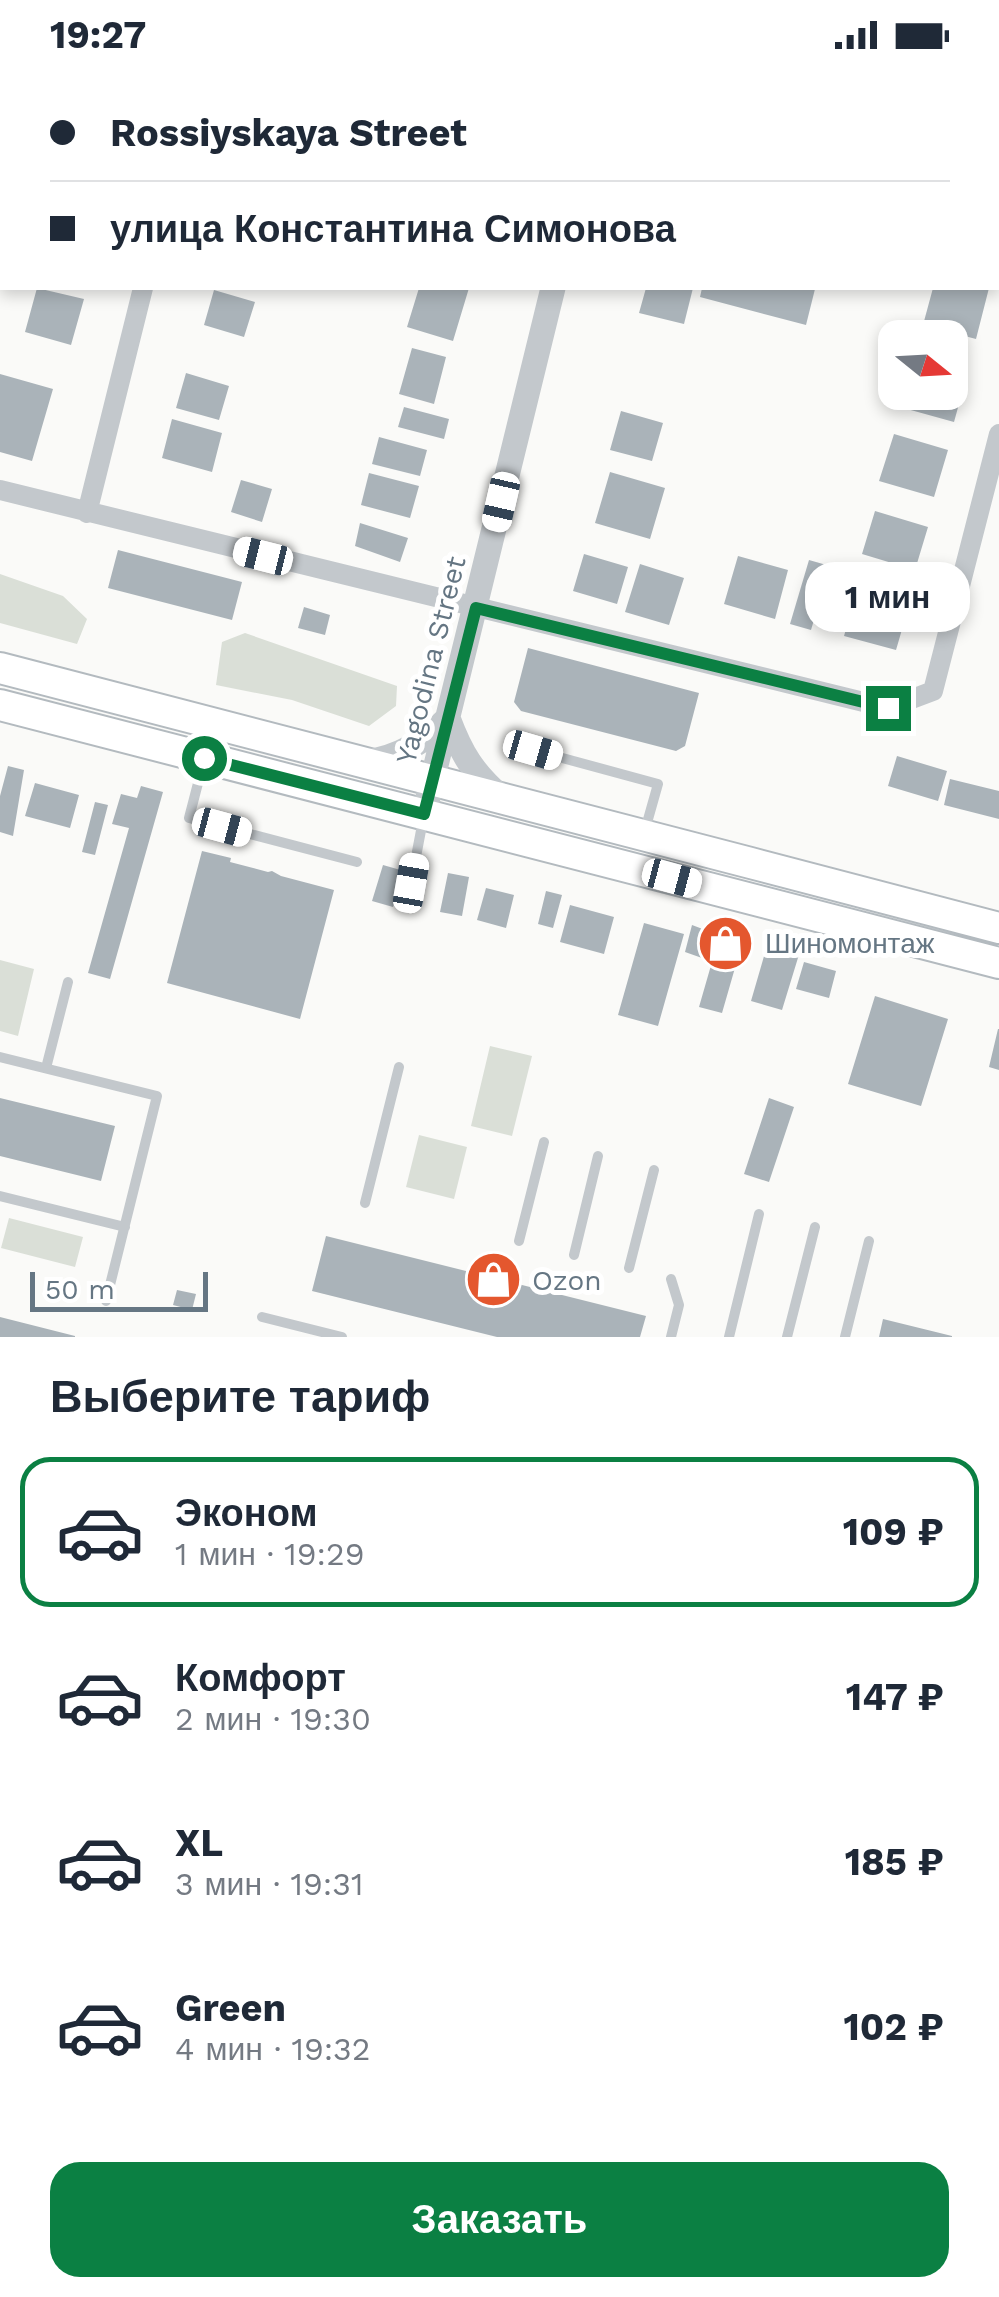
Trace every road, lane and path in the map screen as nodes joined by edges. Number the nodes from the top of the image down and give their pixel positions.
1 (142, 290) edge
2 (553, 290) edge
3 (999, 434) edge
4 (0, 490) edge
5 (86, 513) junction
6 (476, 608) junction
7 (0, 668) edge
8 (0, 705) edge
9 (448, 718) junction
10 (533, 750) dead end
11 (204, 758) junction
12 (366, 762) junction
13 (432, 779) junction
14 (501, 798) junction
15 (424, 814) junction
16 (643, 836) junction
17 (356, 862) dead end
18 (411, 883) dead end
19 (999, 928) edge
20 (999, 963) edge
21 (68, 982) dead end
22 (0, 1057) edge
23 (399, 1067) dead end
24 (46, 1068) junction
25 (544, 1142) dead end
26 (598, 1156) dead end
27 (654, 1170) dead end
28 (0, 1196) edge
29 (365, 1203) dead end
30 (760, 1214) dead end
31 (125, 1227) junction
32 (814, 1228) dead end
33 (519, 1241) dead end
34 (869, 1241) dead end
35 (574, 1255) dead end
36 (629, 1268) dead end
37 (672, 1279) dead end
38 (106, 1301) dead end
39 (262, 1317) dead end
40 (342, 1337) edge
41 (671, 1337) edge
42 (729, 1337) edge
43 (788, 1337) edge
44 (846, 1337) edge

1 - 5 street
2 - 6 street, Yagodina Street
3 - 6 street
4 - 5 street
5 - 6 street
6 - 9 street, Yagodina Street
7 - 12 main road
8 - 11 main road
9 - 12 street
9 - 13 street, Yagodina Street
9 - 14 street
10 - 16 lane
11 - 15 main road
11 - 17 lane
12 - 13 main road
13 - 14 main road
13 - 15 street, Yagodina Street
14 - 16 main road
15 - 18 lane
15 - 20 main road
16 - 19 main road
21 - 24 lane
22 - 24 lane
23 - 29 lane
24 - 31 lane
25 - 33 lane
26 - 35 lane
27 - 36 lane
28 - 31 lane
30 - 42 lane
31 - 38 lane
32 - 43 lane
34 - 44 lane
37 - 41 lane
39 - 40 lane

